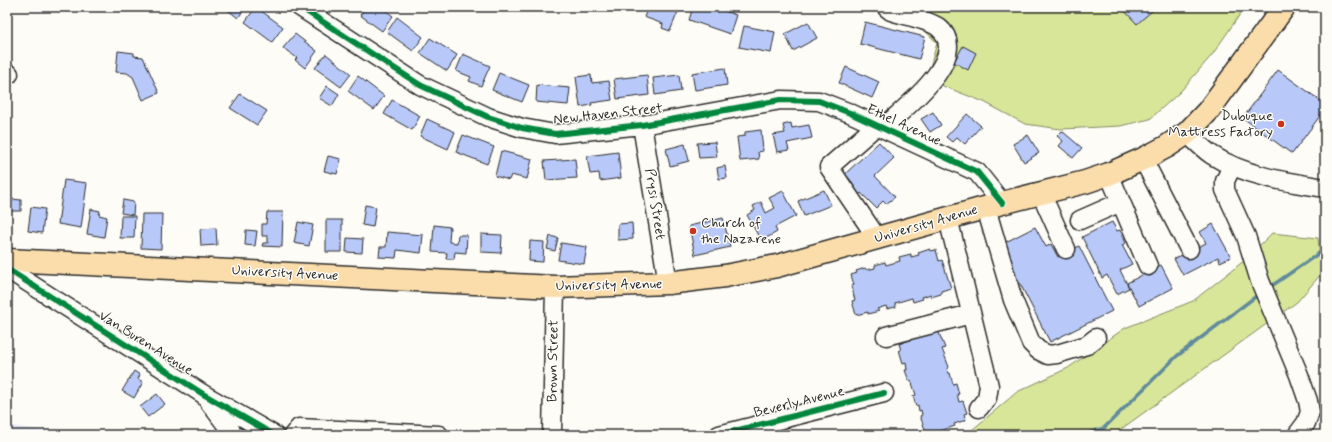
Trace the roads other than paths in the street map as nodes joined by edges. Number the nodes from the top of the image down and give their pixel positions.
1 (300, 7) edge
2 (886, 7) edge
3 (1284, 7) edge
4 (781, 100) joint
5 (642, 125) junction
6 (880, 127) junction
7 (1187, 133) junction
8 (1143, 158) junction
9 (1232, 166) junction
10 (1109, 174) junction
11 (1325, 188) edge
12 (1041, 193) junction
13 (1120, 202) junction
14 (994, 205) junction
15 (948, 218) junction
16 (1080, 220) dead end
17 (877, 238) junction
18 (1066, 249) dead end
19 (1189, 249) dead end
20 (7, 260) edge
21 (1148, 266) dead end
22 (7, 269) edge
23 (668, 284) junction
24 (555, 287) junction
25 (971, 314) junction
26 (886, 336) dead end
27 (1096, 338) dead end
28 (884, 393) dead end
29 (203, 394) junction
30 (979, 408) dead end
31 (234, 435) edge
32 (274, 435) edge
33 (293, 435) edge
34 (439, 435) edge
35 (552, 435) edge
36 (719, 435) edge
37 (1297, 435) edge

1 - 5 street, New Haven Street
2 - 6 street
3 - 7 main road, University Avenue
4 - 5 street, New Haven Street
4 - 6 street, Ethel Avenue
5 - 23 street, Prysi Street
6 - 14 street, Ethel Avenue
6 - 17 street
7 - 8 main road, University Avenue
7 - 9 street
8 - 10 main road, University Avenue
8 - 19 street
9 - 11 street
9 - 37 street
10 - 12 main road, University Avenue
10 - 13 street
12 - 14 main road, University Avenue
12 - 18 street
13 - 16 street
13 - 21 street
14 - 15 main road, University Avenue
14 - 27 street
15 - 17 main road, University Avenue
15 - 25 street
17 - 23 main road, University Avenue
20 - 24 main road, University Avenue
22 - 29 street, Van Buren Avenue
23 - 24 main road, University Avenue
24 - 35 street, Brown Street
25 - 26 street
25 - 30 street
28 - 36 street, Beverly Avenue
29 - 31 street
29 - 32 street, Van Buren Avenue
33 - 34 street

